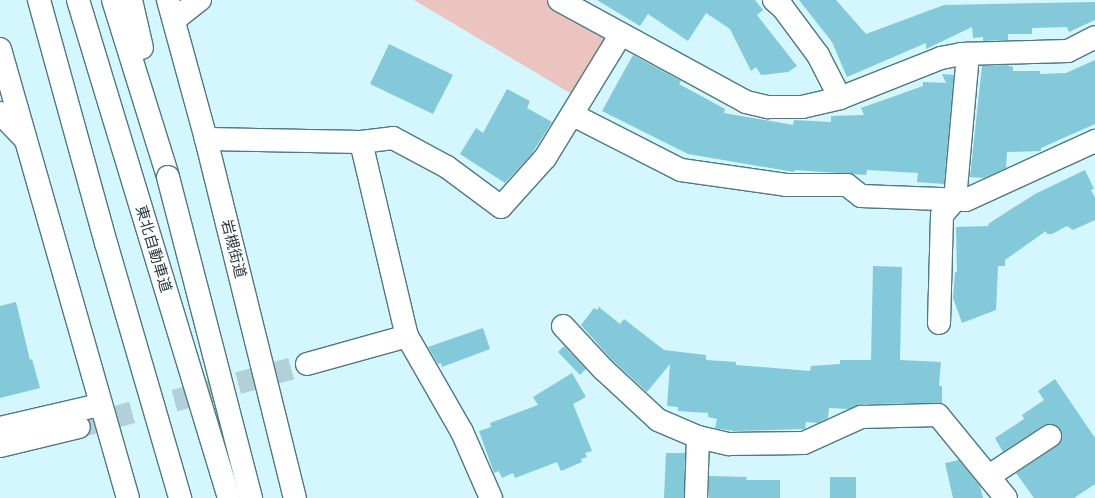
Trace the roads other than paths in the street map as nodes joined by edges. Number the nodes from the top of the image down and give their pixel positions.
1 (39, 0) edge
2 (78, 0) edge
3 (114, 0) edge
4 (131, 0) edge
5 (168, 0) edge
6 (200, 0) edge
7 (559, 0) edge
8 (774, 0) edge
9 (174, 20) junction
10 (621, 34) junction
11 (1095, 37) edge
12 (0, 49) edge
13 (968, 54) junction
14 (840, 98) junction
15 (0, 113) edge
16 (573, 115) junction
17 (25, 139) junction
18 (206, 139) junction
19 (1095, 141) edge
20 (360, 142) junction
21 (168, 177) junction
22 (956, 200) junction
23 (939, 323) dead end
24 (563, 326) dead end
25 (407, 336) junction
26 (307, 364) tunnel mouth
27 (100, 405) junction
28 (79, 427) tunnel mouth
29 (0, 428) edge
30 (1050, 436) dead end
31 (698, 437) junction
32 (0, 446) edge
33 (989, 476) junction
34 (128, 498) edge
35 (180, 498) edge
36 (229, 498) edge
37 (251, 498) edge
38 (295, 498) edge
39 (491, 498) edge
40 (696, 498) edge
41 (1006, 498) edge

1 - 35 main road, bridge
2 - 36 main road, 東北自動車道, bridge
3 - 21 main road
4 - 21 main road
5 - 9 main road, 岩槻街道
6 - 9 main road
7 - 10 main road
8 - 14 main road
9 - 18 main road, 岩槻街道
10 - 14 main road
10 - 16 main road
11 - 13 main road
12 - 17 main road
13 - 14 main road
13 - 22 main road
15 - 17 main road
16 - 20 main road
16 - 22 main road
17 - 27 main road
18 - 20 main road
18 - 38 main road, 岩槻街道
19 - 22 main road
20 - 25 main road
21 - 37 main road, bridge
22 - 23 main road
24 - 31 main road
25 - 26 main road
25 - 39 main road
27 - 29 main road
27 - 34 main road
28 - 32 main road
30 - 33 main road
31 - 33 main road
31 - 40 main road
33 - 41 main road

